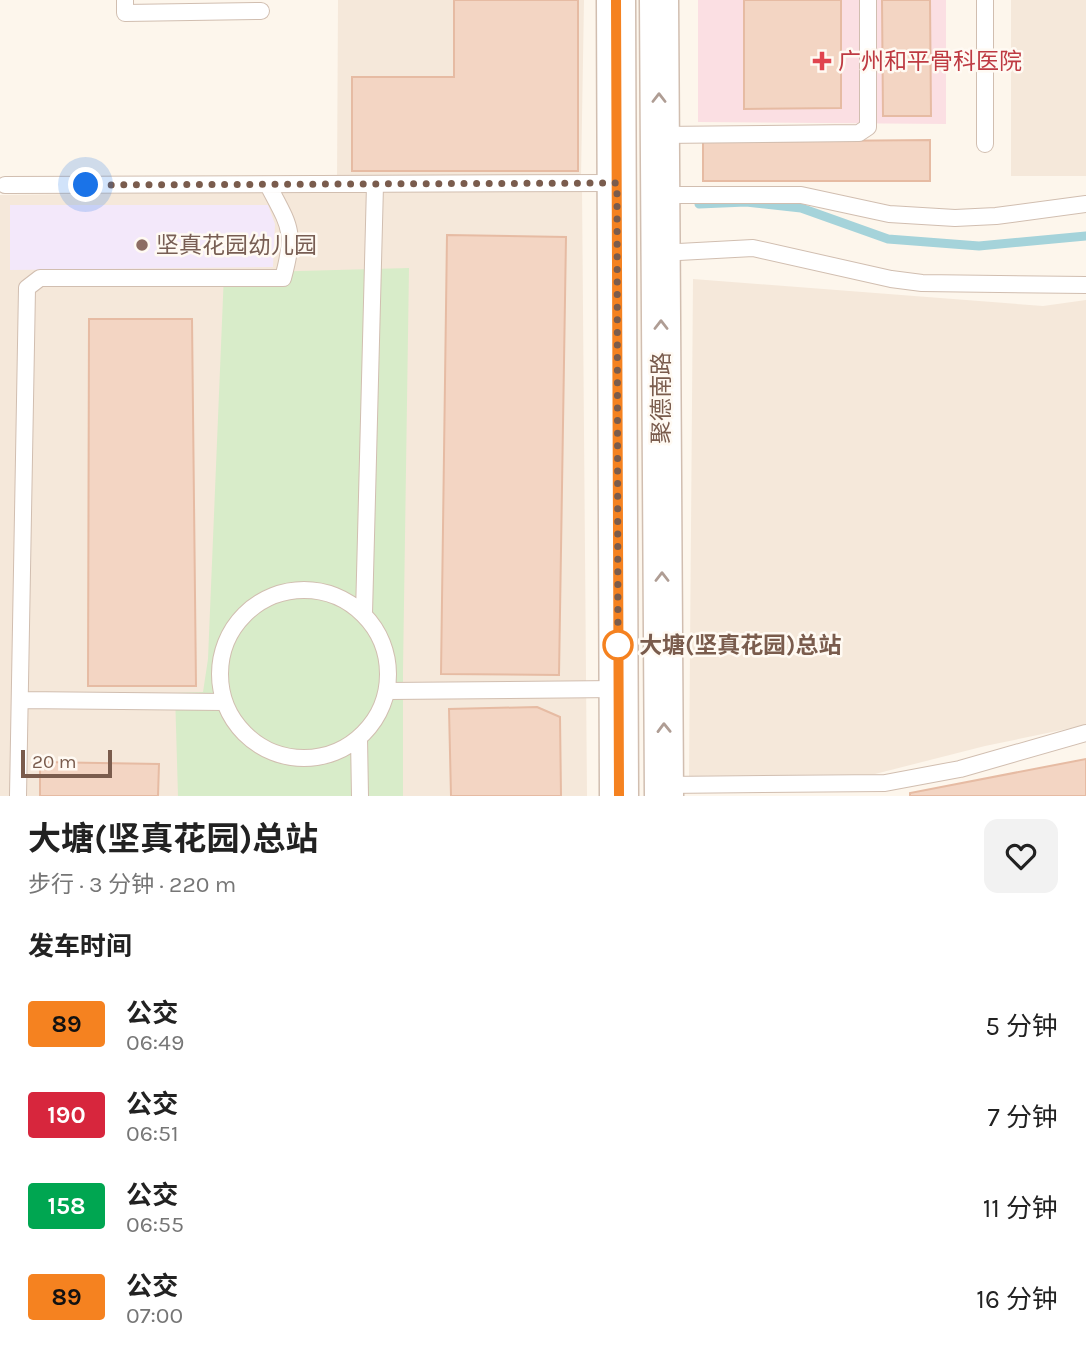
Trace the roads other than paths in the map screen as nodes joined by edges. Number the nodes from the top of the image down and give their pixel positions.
1 (125, 0) edge
2 (616, 0) edge
3 (659, 0) edge
4 (868, 0) edge
5 (985, 0) edge
6 (261, 11) dead end
7 (660, 135) junction
8 (985, 144) dead end
9 (617, 183) junction
10 (5, 185) dead end
11 (268, 185) junction
12 (375, 185) junction
13 (660, 195) junction
14 (1086, 204) edge
15 (660, 253) junction
16 (1085, 290) edge
17 (363, 614) junction
18 (618, 689) junction
19 (387, 691) junction
20 (20, 700) junction
21 (224, 702) junction
22 (1086, 733) edge
23 (359, 738) junction
24 (664, 790) edge
25 (18, 796) edge
26 (360, 796) edge
27 (619, 796) edge

1 - 6 lane
2 - 9 street, 聚德南路
7 -> 3 street, 聚德南路
4 - 7 lane
5 - 8 lane
7 - 13 street, 聚德南路
9 - 12 lane
9 - 18 street, 聚德南路
10 - 11 lane
11 - 12 lane
11 - 20 lane
12 - 17 lane
13 - 14 lane
13 - 15 street, 聚德南路
15 - 16 lane
24 -> 15 street, 聚德南路
17 - 19 lane
17 - 21 lane
18 - 19 lane
18 - 27 street, 聚德南路
19 - 23 lane
20 - 21 lane
20 - 25 lane
21 - 23 lane
22 - 24 lane
23 - 26 lane

